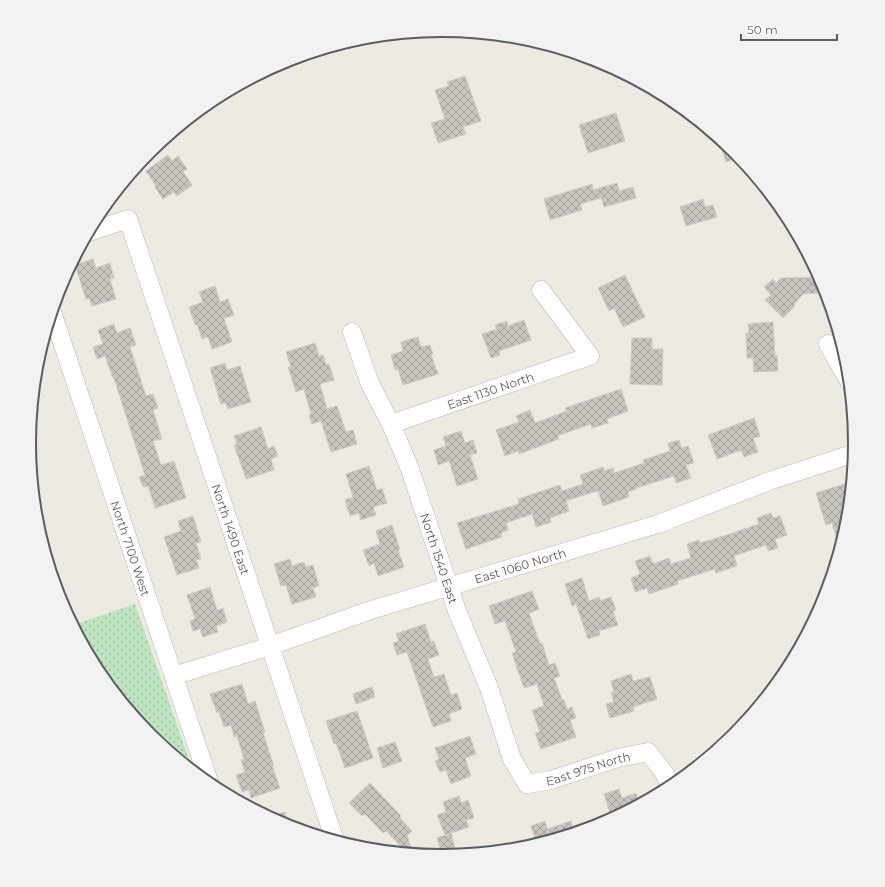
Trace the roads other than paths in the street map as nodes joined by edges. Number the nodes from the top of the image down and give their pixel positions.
1 (97, 229) edge
2 (541, 290) dead end
3 (55, 322) edge
4 (352, 332) dead end
5 (828, 344) dead end
6 (842, 369) edge
7 (391, 424) junction
8 (849, 455) edge
9 (448, 587) junction
10 (270, 646) junction
11 (184, 673) dead end
12 (206, 774) edge
13 (667, 781) edge
14 (527, 784) joint
15 (332, 834) edge

1 - 10 street, North 1490 East
2 - 7 street, East 1130 North
3 - 12 street, North 7100 West
4 - 7 street, North 1540 East
5 - 6 street
7 - 9 street, North 1540 East
8 - 9 street, East 1060 North
9 - 10 street, East 1060 North
9 - 14 street, North 1540 East
10 - 11 street, East 1060 North
10 - 15 street, North 1490 East
13 - 14 street, East 975 North

